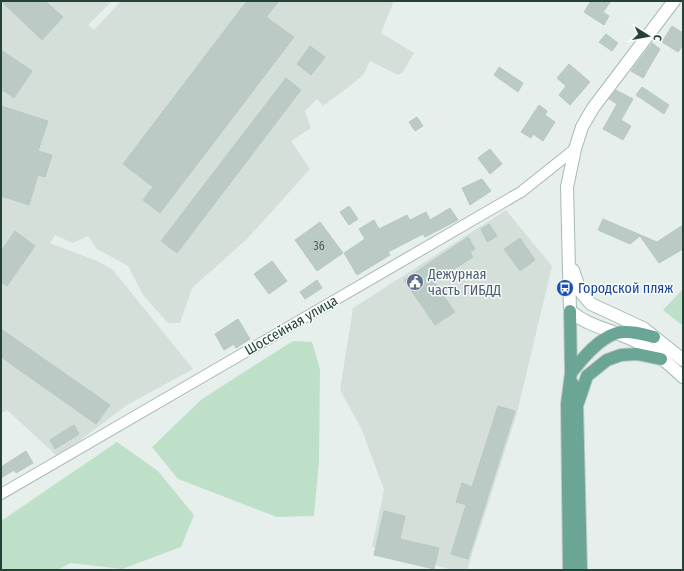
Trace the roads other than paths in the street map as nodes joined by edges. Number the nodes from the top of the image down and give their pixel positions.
1 (674, 1) edge
2 (575, 149) junction
3 (569, 260) junction
4 (570, 311) junction
5 (617, 333) junction
6 (654, 337) junction
7 (661, 359) junction
8 (683, 360) edge
9 (571, 373) junction
10 (683, 377) edge
11 (577, 404) junction
12 (1, 494) edge
13 (569, 570) edge
14 (581, 570) edge

1 - 2 main road
2 - 3 main road
2 - 12 street, Шоссейная улица
3 - 4 main road
3 - 6 main road
4 - 5 main road
4 - 9 main road
5 - 6 main road
5 - 7 main road
5 - 9 main road
6 - 8 main road
7 - 10 main road
7 - 11 main road
9 - 11 main road
9 - 13 main road
11 - 14 main road

